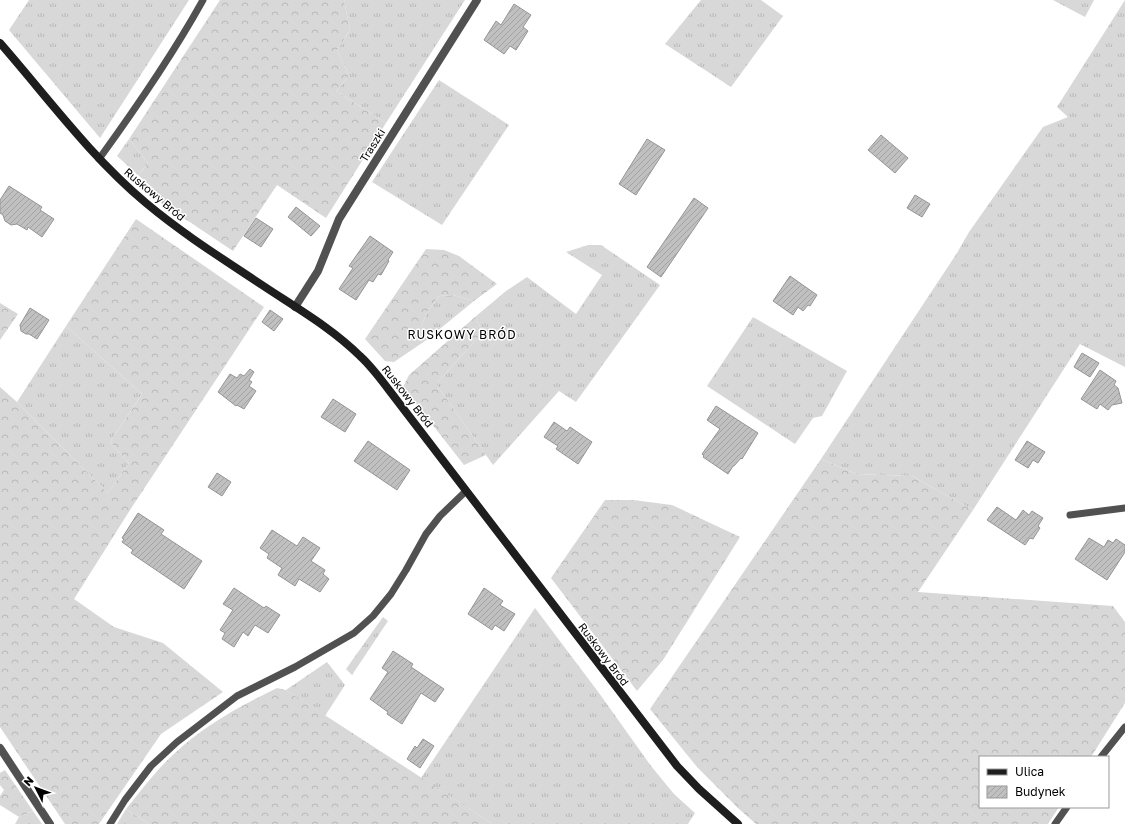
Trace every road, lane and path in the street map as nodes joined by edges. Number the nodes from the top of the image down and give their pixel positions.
1 (203, 0) edge
2 (477, 0) edge
3 (0, 43) edge
4 (99, 159) junction
5 (295, 307) junction
6 (466, 491) junction
7 (1125, 508) edge
8 (1070, 515) dead end
9 (1125, 727) edge
10 (0, 748) edge
11 (1102, 756) edge
12 (1065, 808) edge
13 (50, 824) edge
14 (110, 824) edge
15 (738, 824) edge
16 (1055, 824) edge

1 - 4 lane
2 - 5 street, Traszki
3 - 4 street, Ruskowy Bród
4 - 5 street, Ruskowy Bród
5 - 6 street, Ruskowy Bród
6 - 14 lane
6 - 15 street, Ruskowy Bród
7 - 8 lane
9 - 11 lane
10 - 13 street
12 - 16 lane

